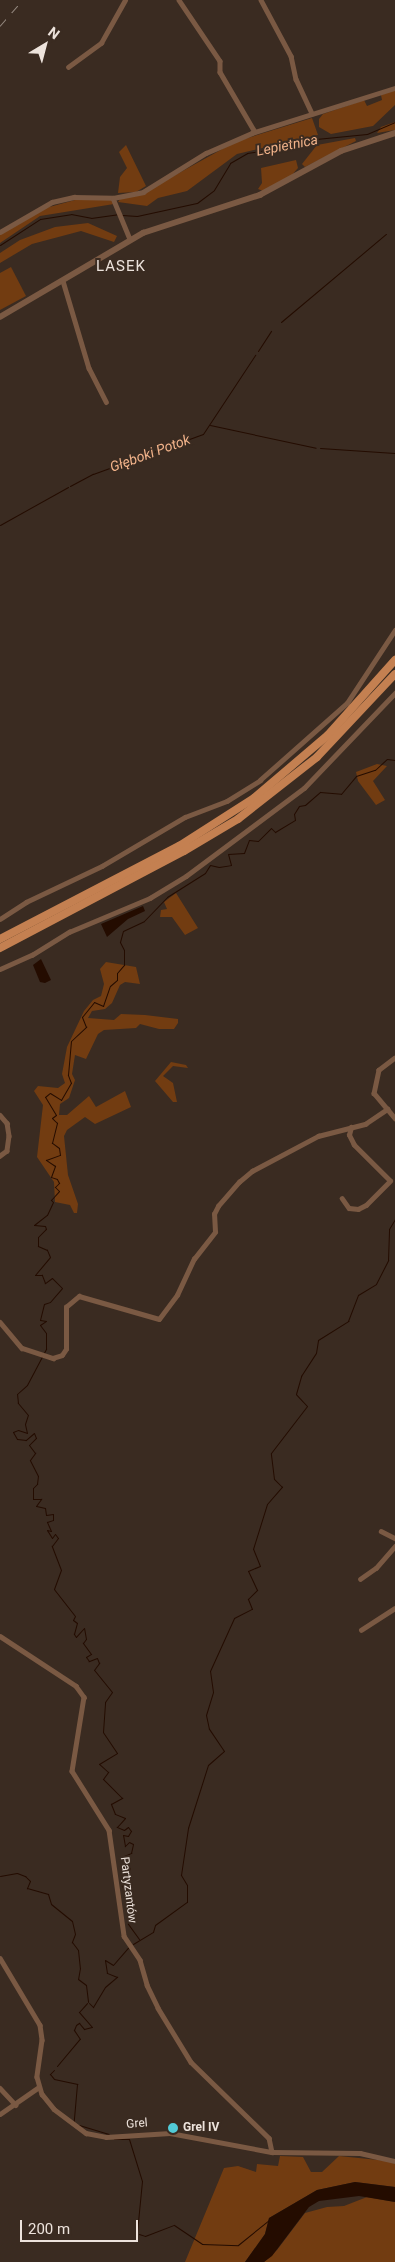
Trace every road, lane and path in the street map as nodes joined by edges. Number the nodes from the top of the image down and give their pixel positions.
1 (125, 0) edge
2 (179, 0) edge
3 (261, 0) edge
4 (68, 67) dead end
5 (395, 88) edge
6 (312, 114) junction
7 (255, 132) junction
8 (395, 133) edge
9 (113, 198) junction
10 (0, 232) edge
11 (130, 239) junction
12 (62, 281) junction
13 (0, 317) edge
14 (106, 402) dead end
15 (395, 630) edge
16 (395, 660) edge
17 (395, 674) edge
18 (395, 693) edge
19 (0, 919) edge
20 (0, 938) edge
21 (0, 948) edge
22 (0, 969) edge
23 (395, 1058) edge
24 (388, 1109) junction
25 (0, 1115) edge
26 (395, 1118) edge
27 (351, 1127) junction
28 (0, 1156) edge
29 (342, 1198) dead end
30 (0, 1322) edge
31 (381, 1531) dead end
32 (395, 1538) edge
33 (395, 1546) edge
34 (360, 1579) dead end
35 (395, 1608) edge
36 (361, 1630) dead end
37 (0, 1636) edge
38 (0, 1958) edge
39 (39, 2087) junction
40 (0, 2088) edge
41 (16, 2105) junction
42 (1, 2112) edge
43 (272, 2152) junction
44 (395, 2161) edge

1 - 4 street
2 - 7 street
3 - 6 street
5 - 6 street
6 - 7 street
7 - 9 street
8 - 11 street
9 - 10 street
9 - 11 street
11 - 12 street
12 - 13 street
12 - 14 street
15 - 19 street
16 - 20 main road
17 - 21 main road
18 - 22 street
23 - 24 street
24 - 26 street
24 - 27 street
25 - 28 street
27 - 29 street
27 - 30 street
31 - 32 street
33 - 34 street
35 - 36 street
37 - 43 street, Partyzantów
38 - 39 street
39 - 41 street
39 - 43 street, Grel
40 - 41 street
41 - 42 street
43 - 44 street, Grel

